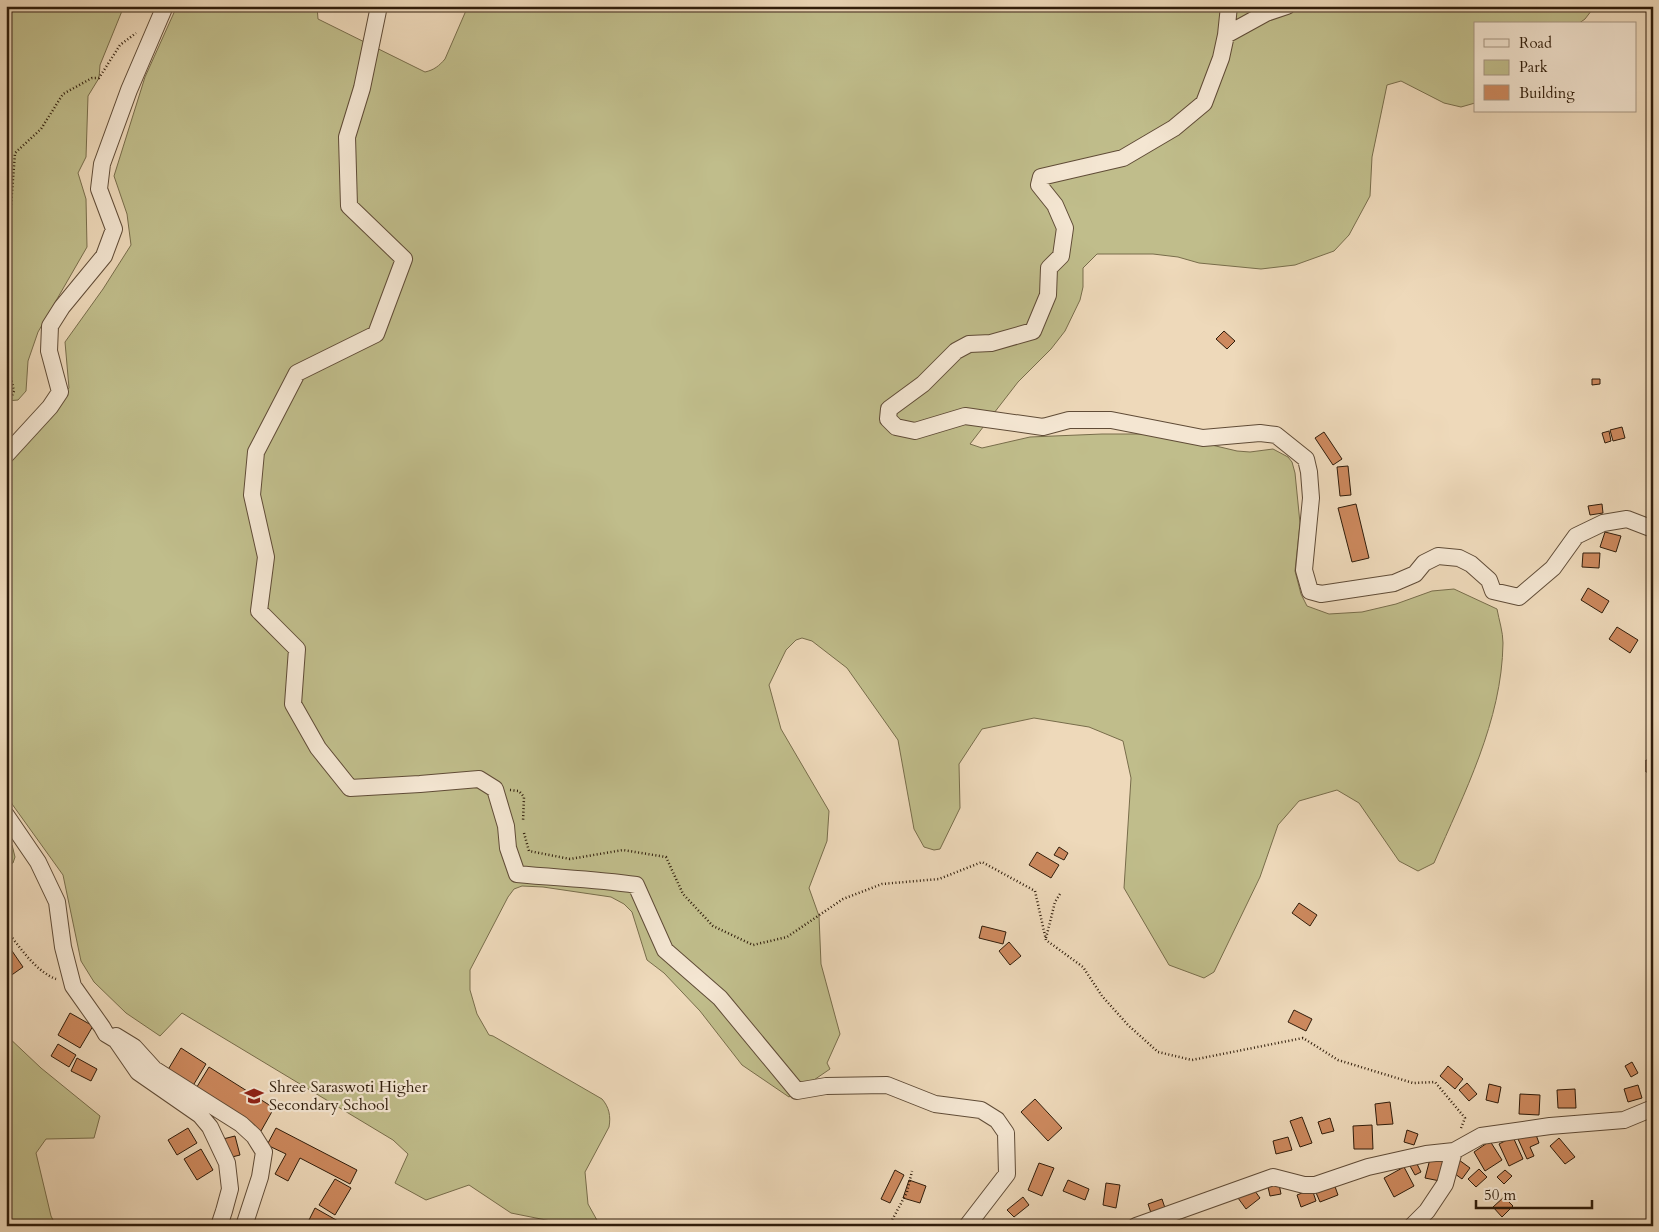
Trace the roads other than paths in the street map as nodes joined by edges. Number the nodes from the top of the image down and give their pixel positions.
1 (165, 6) edge
2 (379, 6) edge
3 (1229, 6) edge
4 (1287, 6) edge
5 (1226, 35) junction
6 (6, 454) edge
7 (1653, 529) edge
8 (6, 815) edge
9 (102, 1027) junction
10 (1653, 1108) edge
11 (1454, 1151) junction
12 (218, 1226) edge
13 (244, 1226) edge
14 (967, 1226) edge
15 (1136, 1226) edge
16 (1412, 1226) edge

1 - 6 street
2 - 14 street
3 - 5 street
4 - 5 street
5 - 7 street
8 - 9 street
9 - 12 street
9 - 13 street
10 - 11 street
11 - 15 street
11 - 16 street

